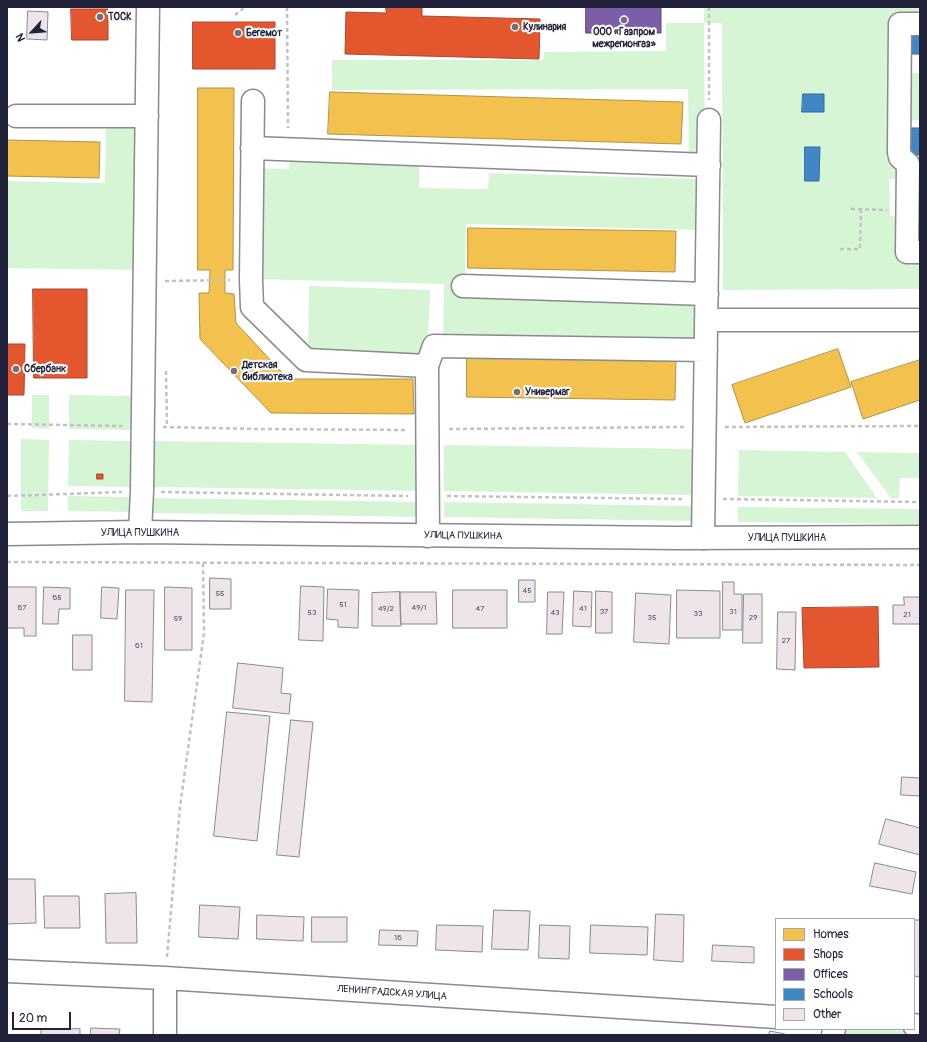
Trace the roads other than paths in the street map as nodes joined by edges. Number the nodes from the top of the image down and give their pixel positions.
1 (148, 7) edge
2 (920, 24) edge
3 (253, 101) dead end
4 (16, 116) dead end
5 (147, 116) junction
6 (709, 120) road end
7 (252, 148) junction
8 (709, 165) junction
9 (920, 252) edge
10 (463, 286) dead end
11 (706, 294) junction
12 (706, 320) junction
13 (920, 320) edge
14 (706, 350) junction
15 (427, 366) junction
16 (140, 532) junction
17 (7, 534) edge
18 (428, 536) junction
19 (920, 537) edge
20 (703, 538) junction
21 (7, 971) edge
22 (165, 978) junction
23 (775, 1017) edge
24 (165, 1035) edge

1 - 5 street
2 - 9 street
3 - 7 street
4 - 5 street
5 - 16 street
6 - 8 street
7 - 8 street
7 - 15 street
8 - 11 street
10 - 11 street
11 - 12 street
12 - 13 street
12 - 14 street
14 - 15 street
14 - 20 street
15 - 18 street
16 - 17 street, УЛИЦА ПУШКИНА
16 - 18 street, УЛИЦА ПУШКИНА
18 - 20 street, УЛИЦА ПУШКИНА
19 - 20 street, УЛИЦА ПУШКИНА
21 - 22 street, ЛЕНИНГРАДСКАЯ УЛИЦА
22 - 23 street, ЛЕНИНГРАДСКАЯ УЛИЦА
22 - 24 street

